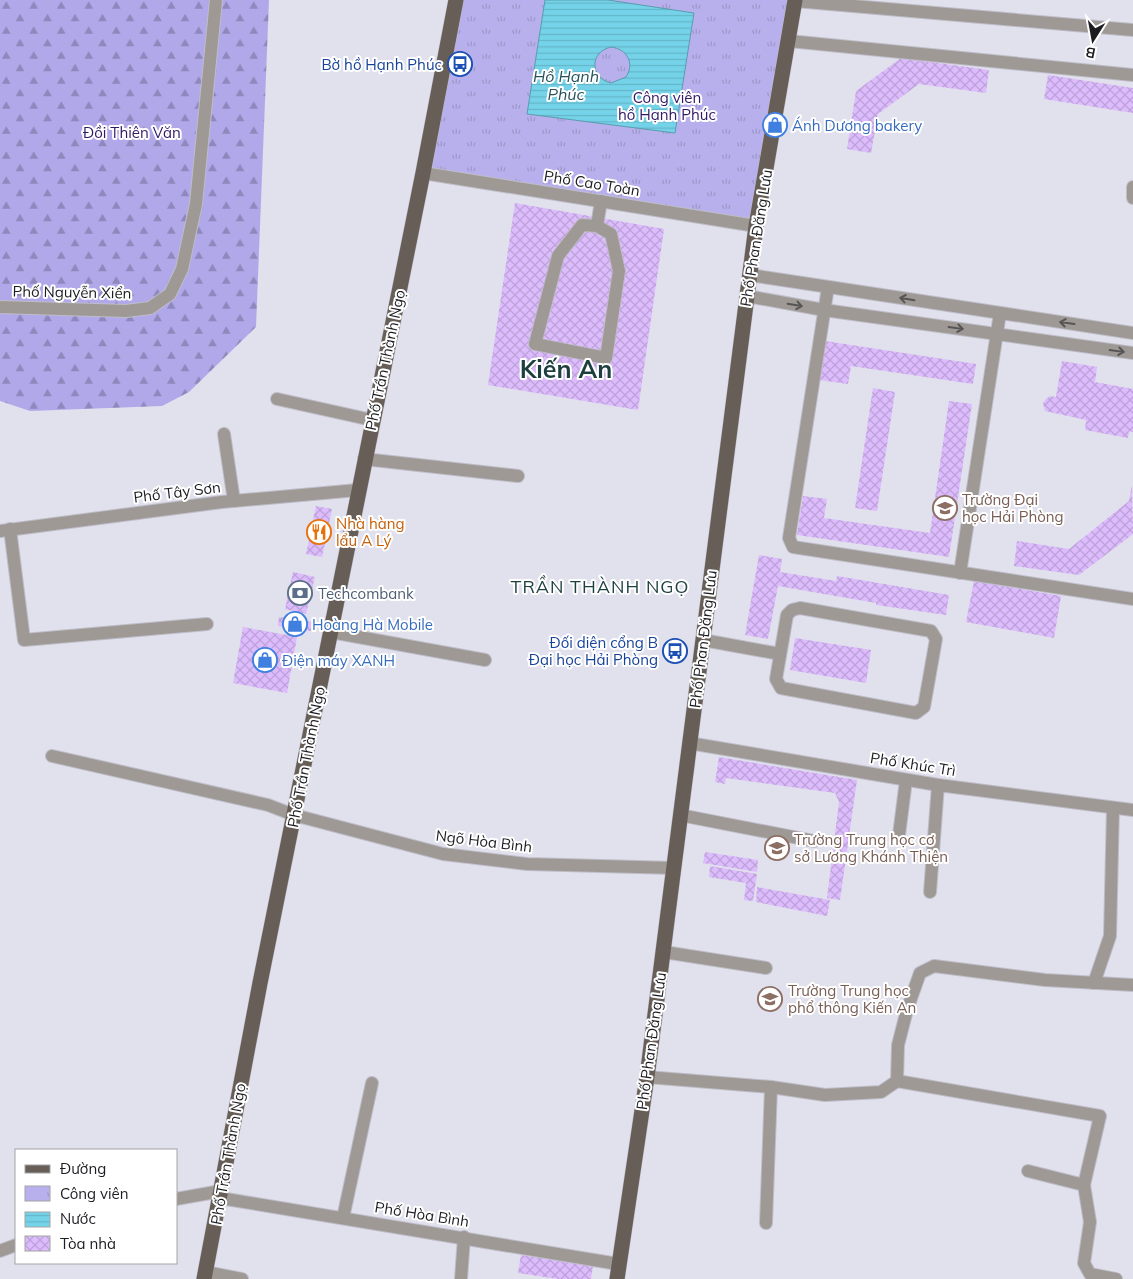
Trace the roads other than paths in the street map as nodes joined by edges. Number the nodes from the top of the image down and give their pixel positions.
1 (216, 0) edge
2 (456, 0) edge
3 (795, 1) edge
4 (1133, 30) edge
5 (789, 41) junction
6 (1133, 75) edge
7 (424, 174) junction
8 (1133, 187) edge
9 (1133, 198) edge
10 (601, 201) junction
11 (597, 226) junction
12 (756, 226) junction
13 (750, 275) junction
14 (828, 287) junction
15 (747, 296) junction
16 (0, 308) edge
17 (824, 310) junction
18 (1000, 313) junction
19 (1133, 333) edge
20 (997, 334) junction
21 (1133, 353) edge
22 (277, 399) dead end
23 (372, 420) junction
24 (224, 434) dead end
25 (364, 459) junction
26 (518, 476) dead end
27 (358, 490) junction
28 (234, 501) junction
29 (5, 530) edge
30 (960, 573) junction
31 (1133, 599) edge
32 (207, 624) dead end
33 (331, 632) junction
34 (702, 640) junction
35 (780, 654) junction
36 (485, 660) dead end
37 (690, 743) junction
38 (52, 756) dead end
39 (906, 780) junction
40 (938, 785) junction
41 (1113, 808) junction
42 (1133, 810) edge
43 (294, 815) junction
44 (680, 816) junction
45 (899, 835) dead end
46 (814, 841) dead end
47 (674, 868) junction
48 (930, 892) dead end
49 (664, 952) junction
50 (766, 968) dead end
51 (1094, 983) junction
52 (1133, 985) edge
53 (647, 1077) junction
54 (897, 1081) junction
55 (372, 1083) dead end
56 (771, 1087) junction
57 (1028, 1170) dead end
58 (1084, 1184) junction
59 (220, 1194) junction
60 (178, 1199) edge
61 (343, 1218) junction
62 (766, 1223) dead end
63 (464, 1238) junction
64 (15, 1245) edge
65 (0, 1251) edge
66 (617, 1272) edge
67 (205, 1275) edge
68 (242, 1279) edge
69 (461, 1279) edge
70 (1116, 1279) edge

1 - 16 street, Phố Nguyễn Xiển
2 - 7 main road, Phố Trần Thành Ngọ
3 - 4 street
3 - 5 main road, Phố Phan Đăng Lưu
5 - 6 street
5 - 12 main road, Phố Phan Đăng Lưu
7 - 10 street, Phố Cao Toàn
7 - 23 main road, Phố Trần Thành Ngọ
8 - 9 street
10 - 11 street
10 - 12 street, Phố Cao Toàn
11 - 11 street
12 - 13 main road, Phố Phan Đăng Lưu
13 - 14 street
13 - 15 main road, Phố Phan Đăng Lưu
14 - 17 street
18 -> 14 street
15 -> 17 street
15 - 34 main road, Phố Phan Đăng Lưu
17 -> 20 street
17 - 30 street
19 -> 18 street
18 - 20 street
20 -> 21 street
20 - 30 street
22 - 23 street
23 - 25 main road, Phố Trần Thành Ngọ
24 - 28 street
25 - 26 street
25 - 27 main road, Phố Trần Thành Ngọ
27 - 28 street, Phố Tây Sơn
27 - 33 main road, Phố Trần Thành Ngọ
28 - 29 street, Phố Tây Sơn
29 - 32 street
30 - 31 street
33 - 36 street
33 - 43 main road, Phố Trần Thành Ngọ
34 - 35 street
34 - 37 main road, Phố Phan Đăng Lưu
35 - 35 street
37 - 39 street, Phố Khúc Trì
37 - 44 main road, Phố Phan Đăng Lưu
38 - 43 street, Ngõ Hòa Bình
39 - 40 street, Phố Khúc Trì
39 - 45 street
40 - 41 street, Phố Khúc Trì
40 - 48 street
41 - 42 street, Phố Khúc Trì
41 - 51 street
43 - 47 street, Ngõ Hòa Bình
43 - 59 main road, Phố Trần Thành Ngọ
44 - 46 street
44 - 47 main road, Phố Phan Đăng Lưu
47 - 49 main road, Phố Phan Đăng Lưu
49 - 50 street
49 - 53 main road, Phố Phan Đăng Lưu
51 - 52 street
51 - 54 street
53 - 56 street
53 - 66 main road, Phố Phan Đăng Lưu
54 - 56 street
54 - 58 street
55 - 61 street
56 - 62 street
57 - 58 street
58 - 70 street
59 - 60 street, Phố Hòa Bình
59 - 61 street, Phố Hòa Bình
59 - 67 main road, Phố Trần Thành Ngọ
61 - 63 street, Phố Hòa Bình
63 - 66 street, Phố Hòa Bình
63 - 69 street
64 - 65 street
67 - 68 street

